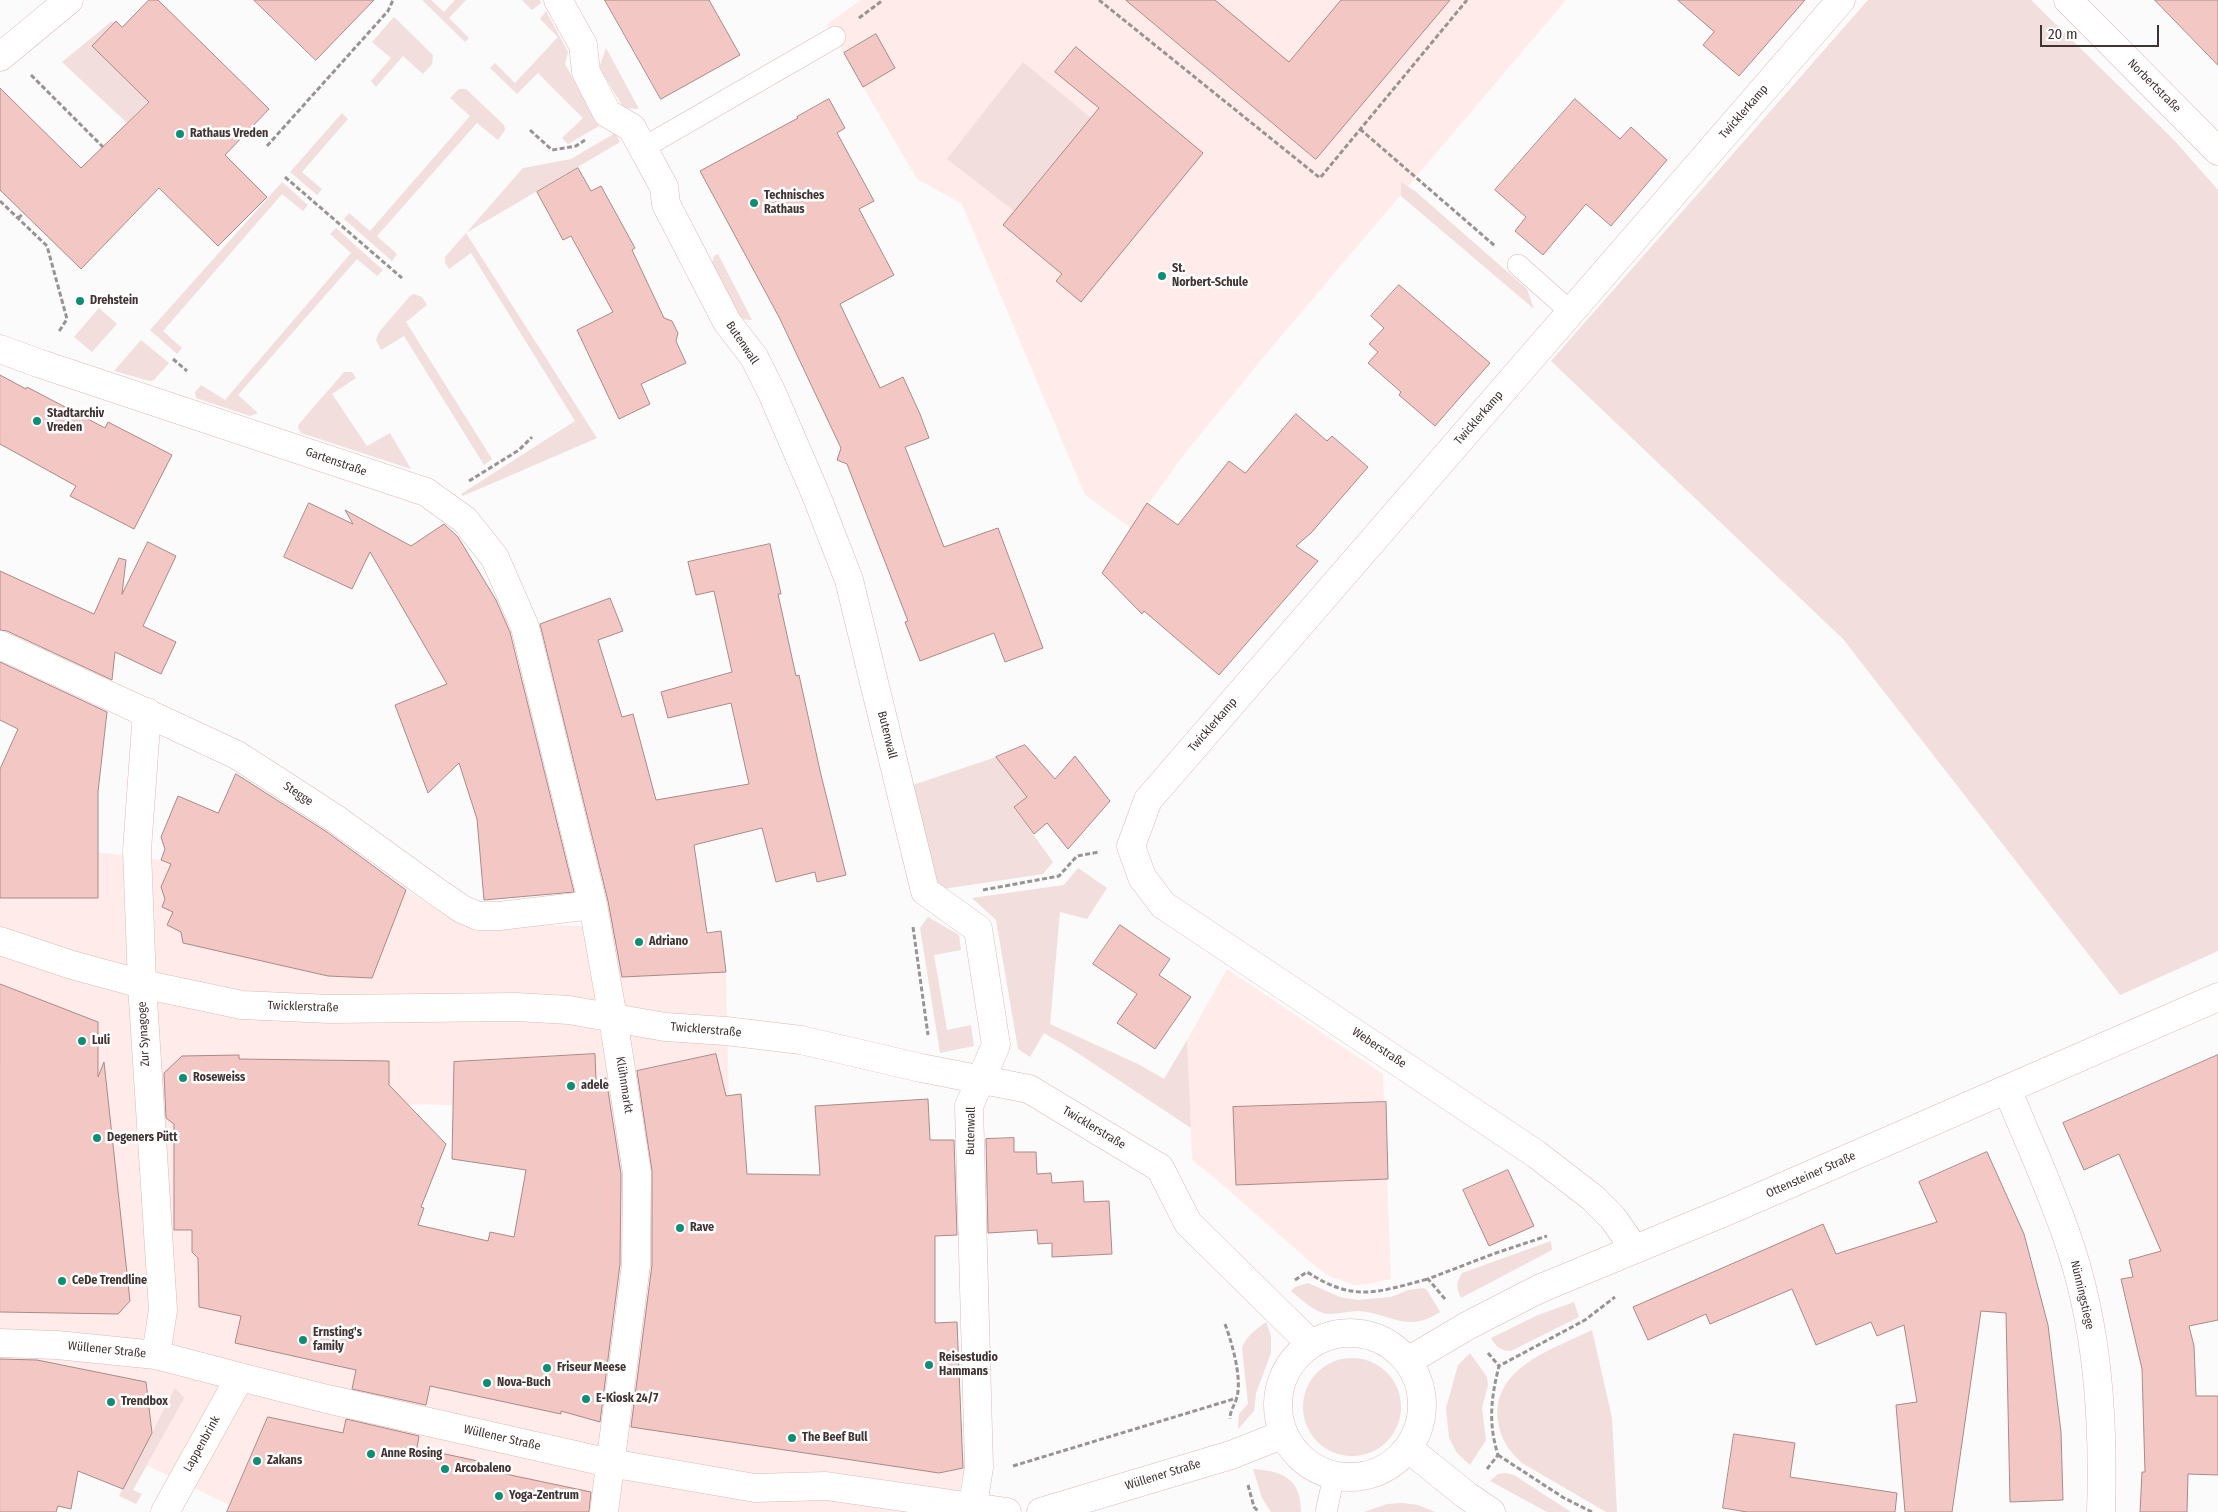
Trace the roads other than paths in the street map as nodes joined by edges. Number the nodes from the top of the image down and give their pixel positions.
1 (69, 0) edge
2 (558, 0) edge
3 (1841, 0) edge
4 (2068, 0) edge
5 (835, 37) dead end
6 (3, 54) edge
7 (643, 148) junction
8 (2218, 151) edge
9 (1518, 266) road end
10 (1571, 312) junction
11 (0, 349) edge
12 (0, 644) edge
13 (148, 712) junction
14 (546, 713) joint
15 (1131, 846) joint
16 (593, 905) junction
17 (0, 941) edge
18 (142, 984) junction
19 (2218, 997) edge
20 (613, 1018) junction
21 (982, 1080) junction
22 (2007, 1089) junction
23 (1634, 1248) junction
24 (0, 1343) edge
25 (1311, 1344) junction
26 (156, 1355) junction
27 (1408, 1361) junction
28 (240, 1377) junction
29 (1284, 1434) junction
30 (1409, 1449) junction
31 (610, 1463) junction
32 (1334, 1476) junction
33 (972, 1510) edge
34 (164, 1512) edge
35 (604, 1512) edge
36 (1007, 1512) edge
37 (1041, 1512) edge
38 (1326, 1512) edge
39 (1491, 1512) edge
40 (2101, 1512) edge

1 - 6 street
2 - 7 street, Butenwall
3 - 10 street, Twicklerkamp
4 - 8 street, Norbertstraße
5 - 7 lane
7 - 21 street, Butenwall
9 - 10 lane
10 - 15 street, Twicklerkamp
11 - 14 street, Gartenstraße
12 - 13 street, Stegge
13 - 16 street, Stegge
13 - 18 street, Zur Synagoge
14 - 16 street, Klühnmarkt
15 - 23 street, Weberstraße
16 - 20 street, Klühnmarkt
17 - 18 street, Twicklerstraße
18 - 20 street, Twicklerstraße
18 - 26 street, Zur Synagoge
19 - 22 street, Ottensteiner Straße
20 - 21 street, Twicklerstraße
20 - 31 street, Klühnmarkt
21 - 25 street, Twicklerstraße
21 - 33 street, Butenwall
22 - 23 street, Ottensteiner Straße
22 - 40 street, Nünningstiege
23 - 27 street, Ottensteiner Straße
24 - 26 street, Wüllener Straße
25 - 27 street
25 - 29 street
26 - 28 street, Wüllener Straße
27 - 30 street
28 - 31 street, Wüllener Straße
28 - 34 street, Lappenbrink
29 - 32 street
29 - 37 street, Wüllener Straße
30 - 32 street
30 - 39 street
31 - 33 street, Wüllener Straße
31 - 35 street, Klühnmarkt
32 - 38 lane
33 - 36 street, Wüllener Straße

